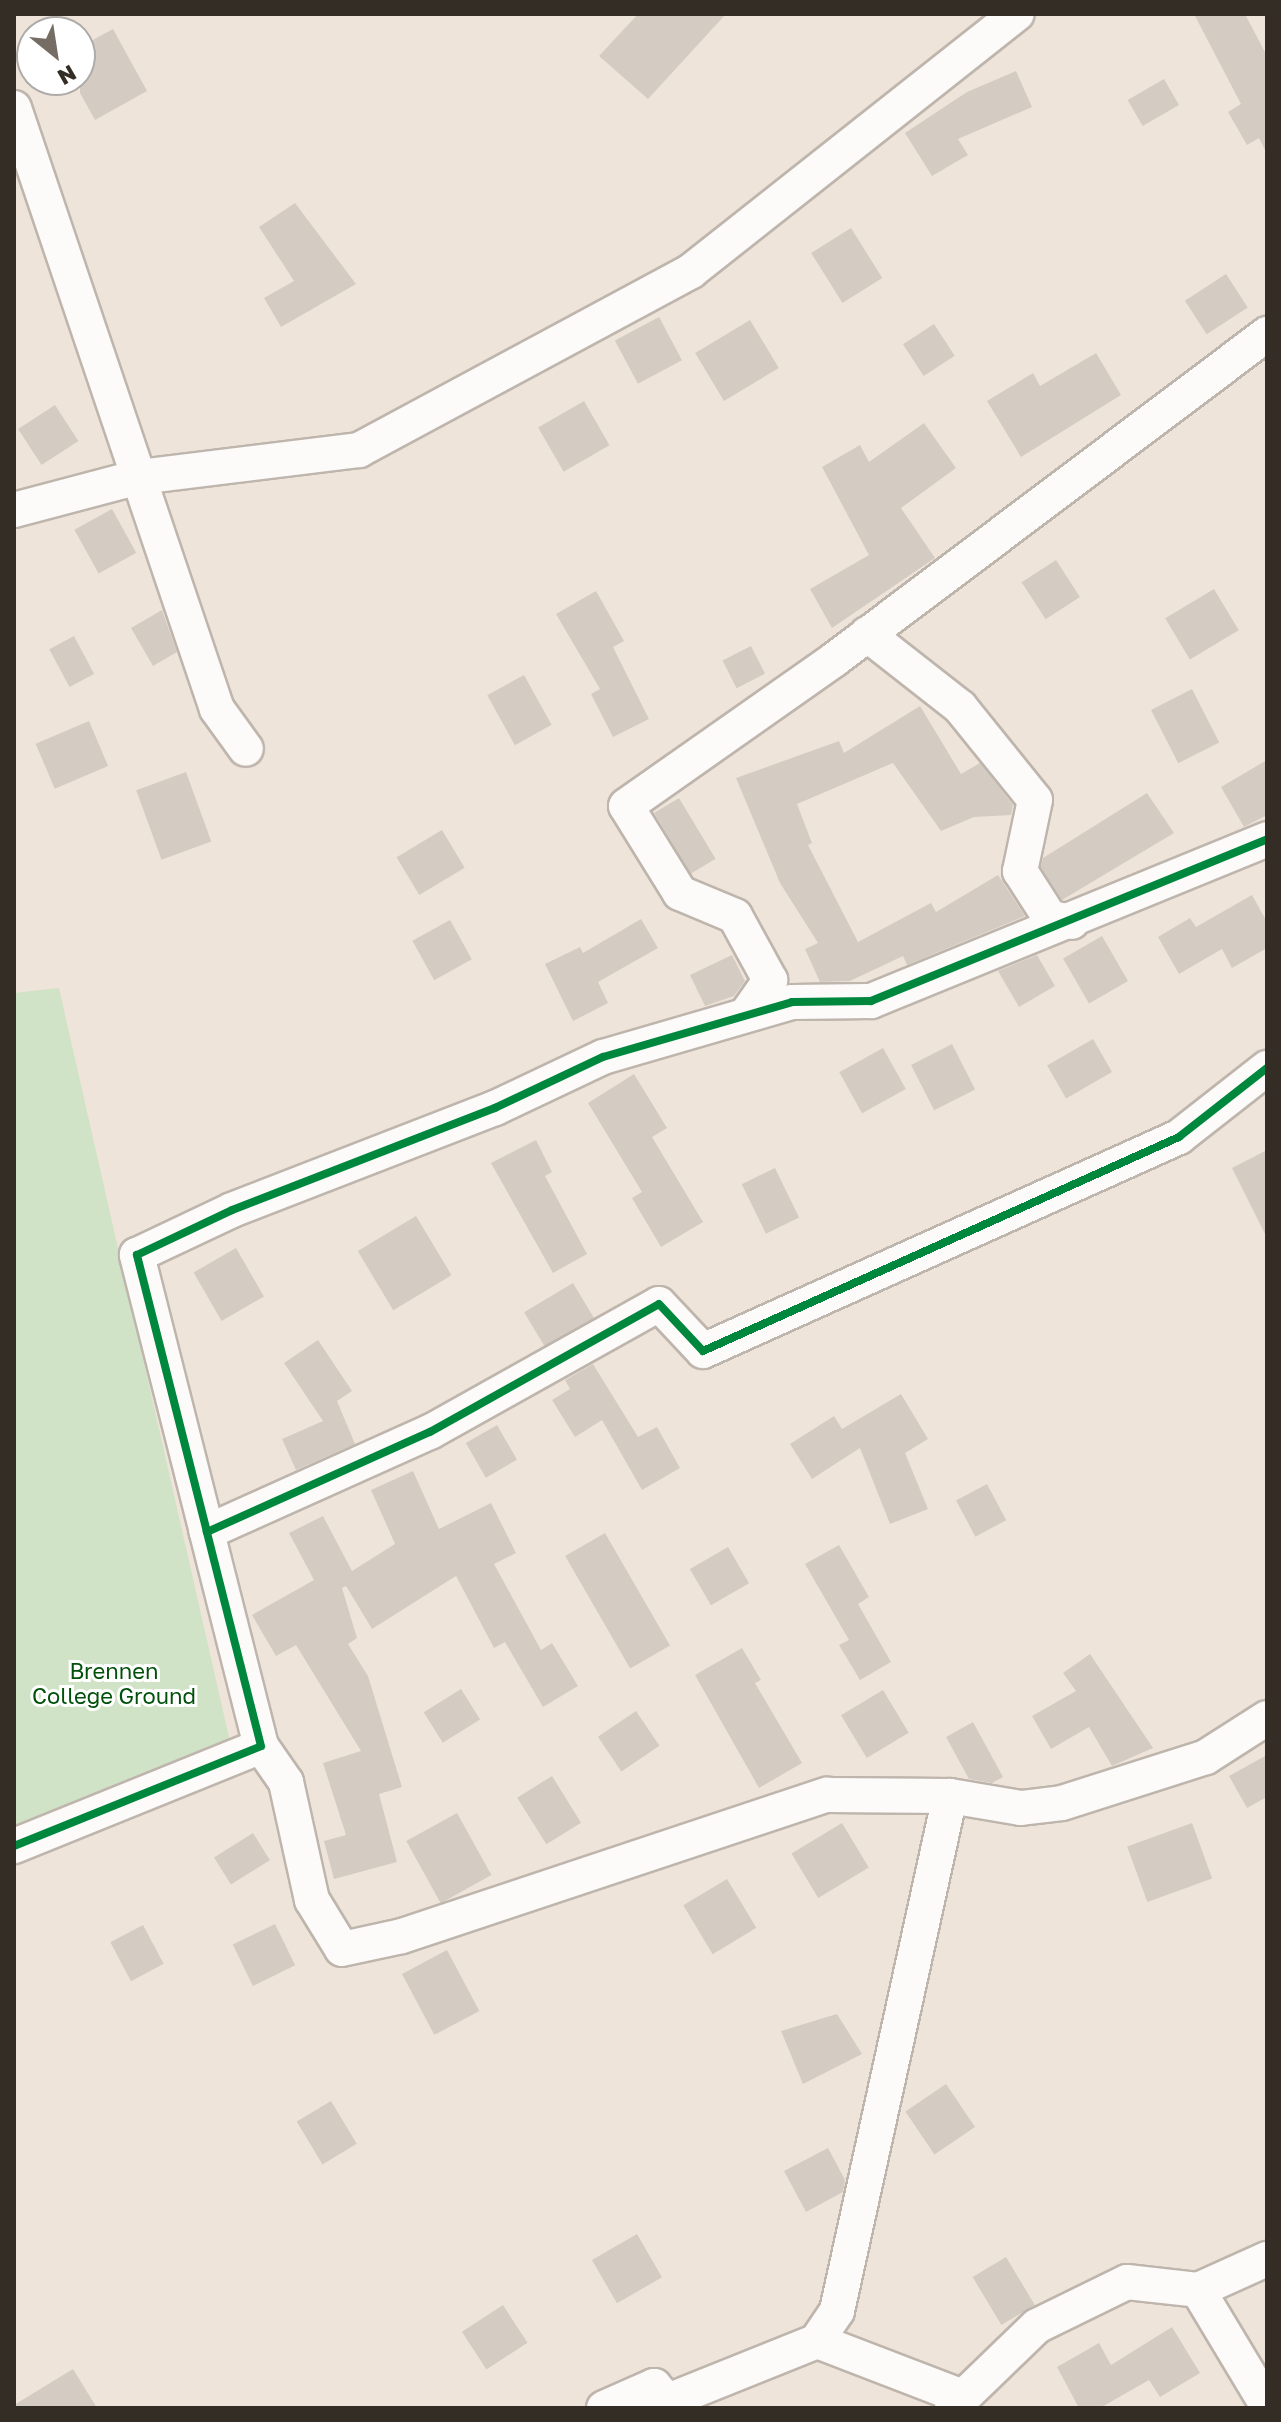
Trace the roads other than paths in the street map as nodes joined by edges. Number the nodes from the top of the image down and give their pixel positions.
1 (1017, 14) edge
2 (14, 108) edge
3 (1267, 334) edge
4 (139, 477) junction
5 (14, 510) edge
6 (867, 634) junction
7 (246, 749) dead end
8 (1267, 839) edge
9 (1072, 922) junction
10 (748, 1012) junction
11 (1267, 1068) edge
12 (207, 1532) junction
13 (1267, 1718) edge
14 (261, 1746) junction
15 (950, 1796) junction
16 (14, 1846) edge
17 (1267, 2259) edge
18 (1198, 2290) junction
19 (817, 2341) junction
20 (956, 2402) edge
21 (1267, 2405) edge
22 (604, 2408) edge

1 - 4 street
2 - 4 street
3 - 6 street
4 - 5 street
4 - 7 street
6 - 9 street
6 - 10 street
8 - 9 street
9 - 10 street
10 - 12 street
11 - 12 street
12 - 14 street
13 - 15 street
14 - 15 street
14 - 16 street
15 - 19 street
17 - 18 street
18 - 20 street
18 - 21 street
19 - 20 street
19 - 22 street

